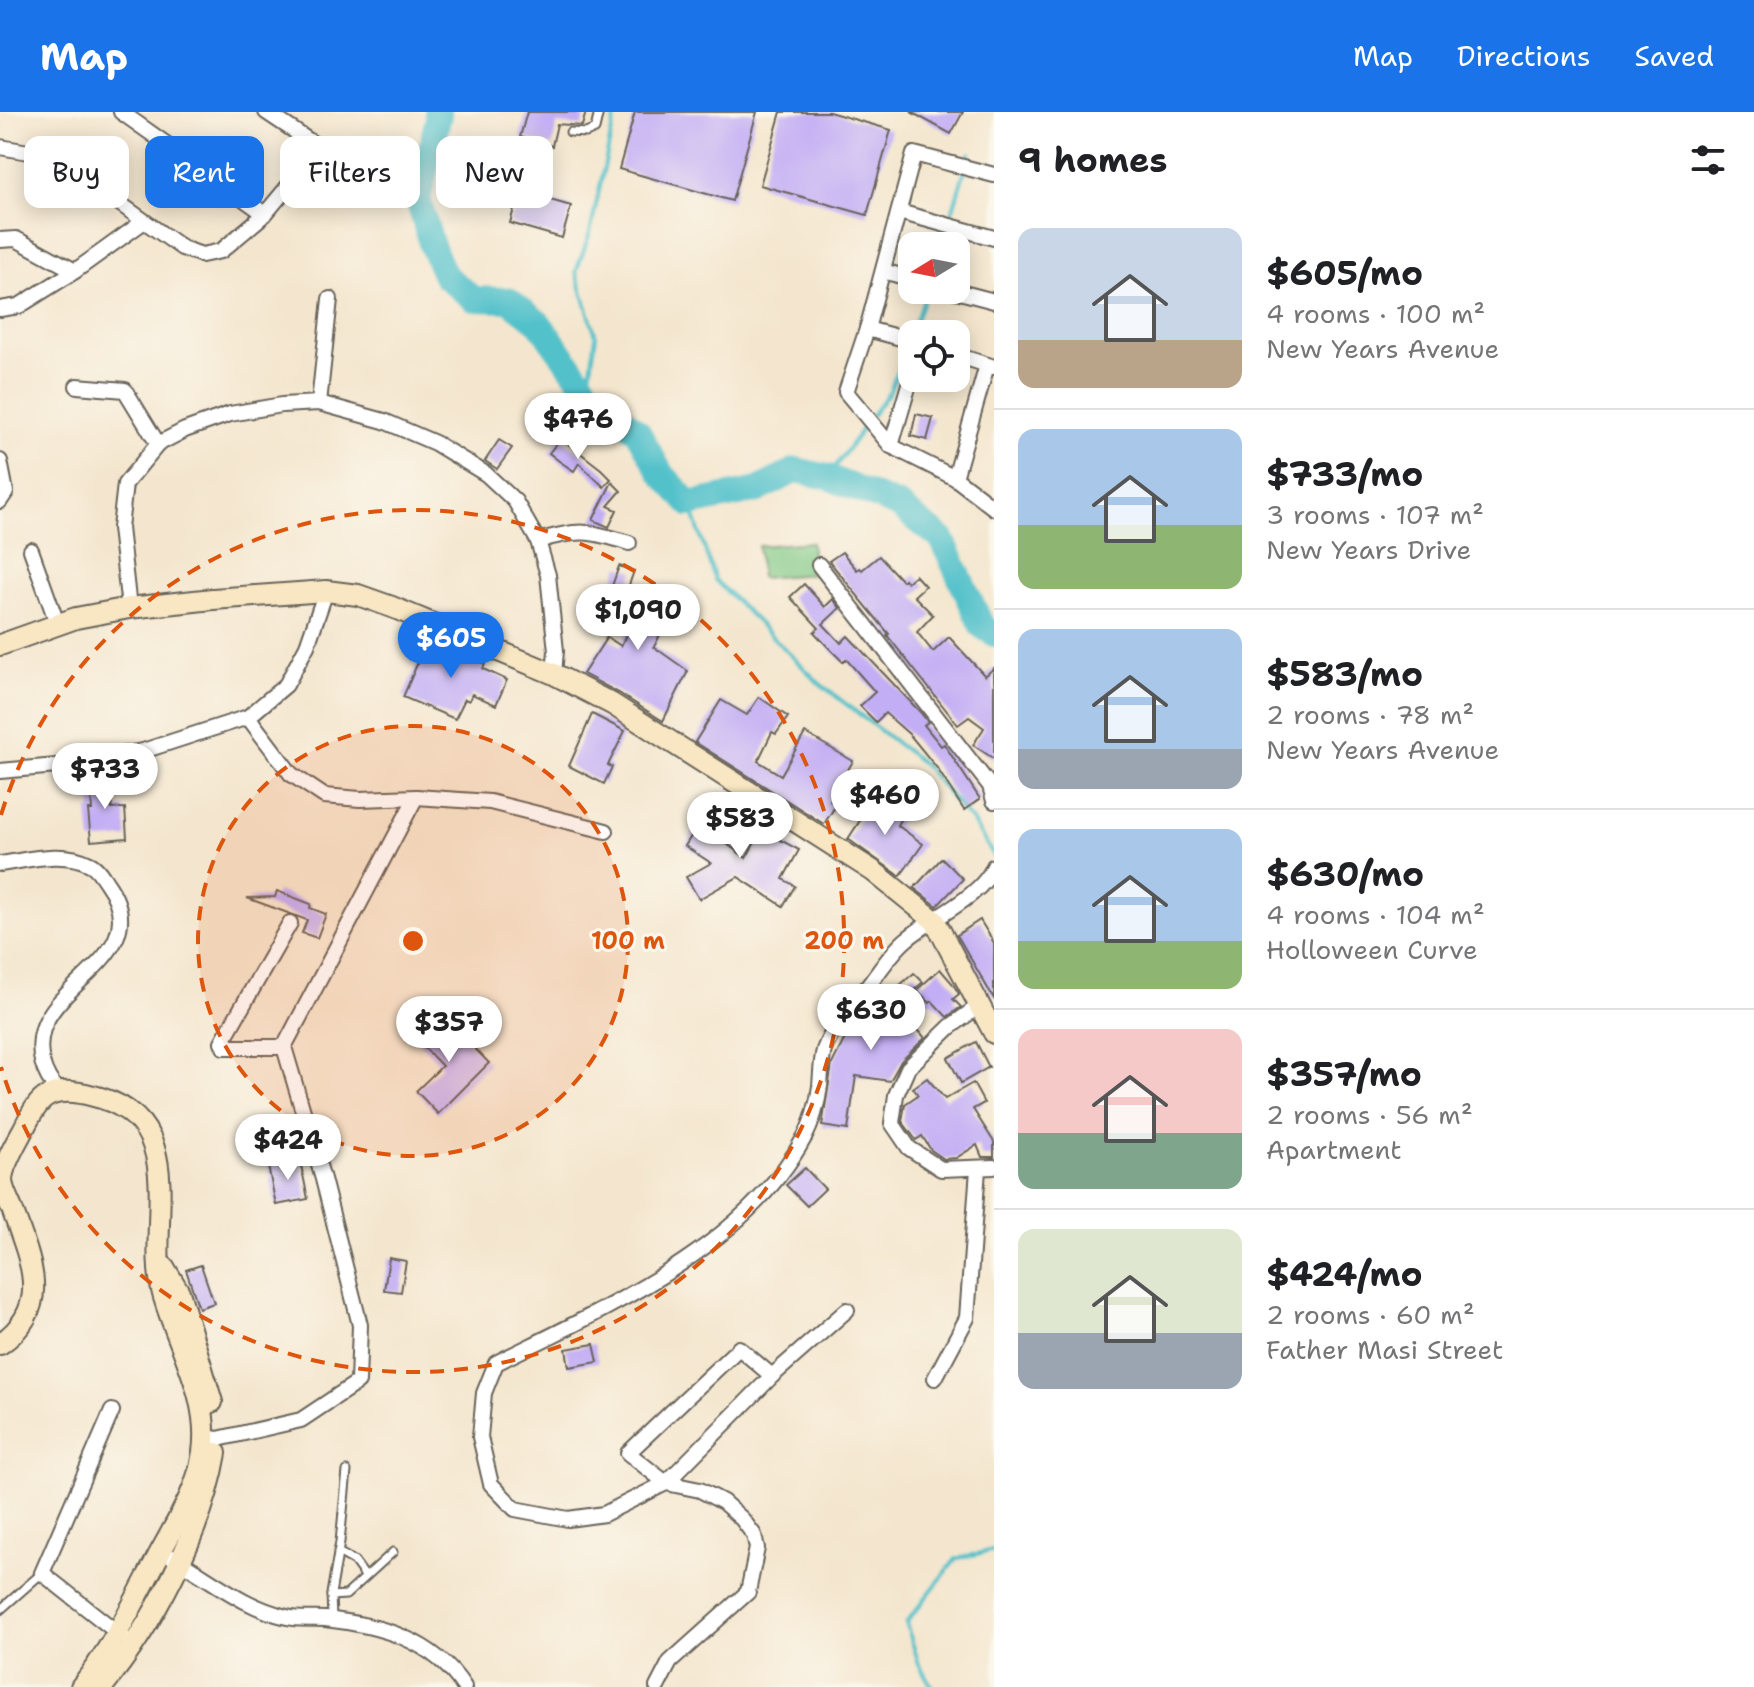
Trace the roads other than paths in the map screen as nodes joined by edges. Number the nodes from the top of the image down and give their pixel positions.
1 (121, 112) edge
2 (266, 112) edge
3 (599, 112) edge
4 (570, 132) dead end
5 (0, 147) edge
6 (994, 175) edge
7 (899, 212) junction
8 (265, 214) junction
9 (143, 222) junction
10 (994, 238) edge
11 (0, 240) edge
12 (75, 271) junction
13 (883, 271) junction
14 (898, 275) edge
15 (970, 295) edge
16 (330, 299) dead end
17 (994, 301) edge
18 (0, 309) edge
19 (867, 329) junction
20 (898, 337) edge
21 (970, 360) edge
22 (990, 366) edge
23 (77, 386) dead end
24 (907, 392) edge
25 (319, 403) junction
26 (158, 444) junction
27 (891, 446) junction
28 (0, 461) edge
29 (955, 478) junction
30 (0, 501) edge
31 (994, 508) edge
32 (538, 541) junction
33 (629, 543) dead end
34 (31, 550) dead end
35 (819, 565) dead end
36 (326, 591) junction
37 (129, 608) junction
38 (57, 623) junction
39 (0, 645) edge
40 (554, 674) junction
41 (248, 717) junction
42 (0, 771) edge
43 (992, 785) edge
44 (416, 797) junction
45 (994, 801) edge
46 (606, 831) dead end
47 (0, 864) edge
48 (992, 870) edge
49 (935, 921) junction
50 (290, 923) dead end
51 (980, 1005) junction
52 (994, 1033) edge
53 (284, 1047) junction
54 (58, 1091) junction
55 (994, 1167) edge
56 (978, 1169) junction
57 (1, 1179) edge
58 (847, 1310) dead end
59 (0, 1344) edge
60 (772, 1376) junction
61 (935, 1378) dead end
62 (112, 1411) dead end
63 (211, 1438) junction
64 (347, 1471) dead end
65 (666, 1483) junction
66 (161, 1551) junction
67 (338, 1552) junction
68 (393, 1552) dead end
69 (180, 1561) junction
70 (42, 1573) junction
71 (365, 1576) junction
72 (331, 1596) junction
73 (0, 1610) edge
74 (332, 1620) junction
75 (126, 1639) junction
76 (81, 1687) edge
77 (102, 1687) edge
78 (464, 1687) edge
79 (657, 1687) edge

1 - 8 street
2 - 8 street
3 - 4 lane
5 - 9 street
6 - 7 street
7 - 10 street
7 - 13 street
8 - 9 street
9 - 12 street
11 - 12 street
12 - 18 street
13 - 14 street
13 - 19 street
15 - 17 street
16 - 25 street
19 - 20 street
19 - 27 street
21 - 22 street
22 - 29 street
23 - 26 street
24 - 27 street
25 - 26 street
25 - 32 street
26 - 37 street
27 - 29 street
28 - 30 street
29 - 31 street
32 - 33 street
32 - 40 street
34 - 38 street
35 - 43 street
36 - 37 street
36 - 40 street
36 - 41 street
37 - 38 street
38 - 39 street
40 - 49 street
41 - 42 street
41 - 44 street
43 - 45 street
44 - 46 street
44 - 53 street
47 - 54 street
48 - 49 street
49 - 51 street
49 - 65 street
50 - 53 street
51 - 52 street
51 - 56 street
53 - 63 street
54 - 57 street
54 - 63 street
55 - 56 street
56 - 61 street
57 - 59 street
58 - 60 street
60 - 65 street
60 - 65 street
62 - 70 street
63 - 66 street
63 - 69 street
64 - 67 lane
65 - 79 street
66 - 69 street
66 - 75 street
67 - 71 lane
67 - 72 lane
68 - 71 lane
69 - 74 street
69 - 75 street
70 - 73 lane
70 - 75 street
71 - 72 lane
72 - 74 lane
74 - 78 street
75 - 76 street
75 - 77 street

